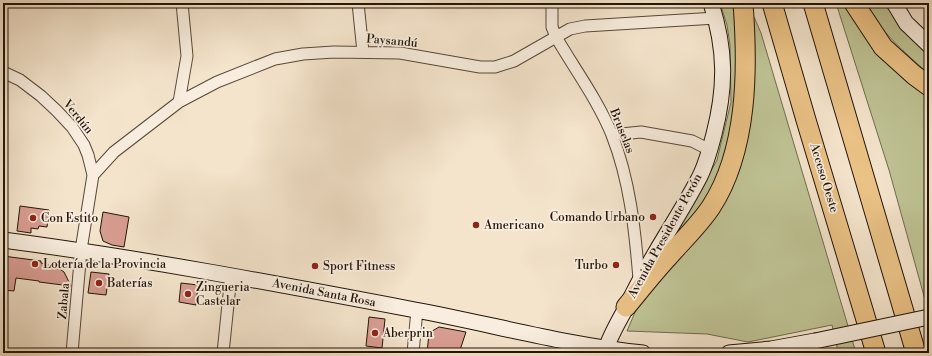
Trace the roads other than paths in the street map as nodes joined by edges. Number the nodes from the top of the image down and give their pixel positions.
1 (182, 3) edge
2 (358, 3) edge
3 (552, 3) edge
4 (711, 3) edge
5 (743, 3) edge
6 (772, 3) edge
7 (813, 3) edge
8 (854, 3) edge
9 (894, 3) edge
10 (716, 18) junction
11 (556, 37) junction
12 (929, 45) edge
13 (363, 52) junction
14 (3, 72) edge
15 (929, 86) edge
16 (179, 102) junction
17 (612, 135) junction
18 (710, 150) junction
19 (93, 175) junction
20 (3, 240) edge
21 (81, 250) junction
22 (231, 275) junction
23 (639, 279) junction
24 (626, 307) junction
25 (417, 310) junction
26 (929, 317) edge
27 (606, 351) edge
28 (72, 353) edge
29 (223, 353) edge
30 (413, 353) edge
31 (643, 353) edge
32 (729, 353) edge
33 (876, 353) edge
34 (916, 353) edge

1 - 16 street
2 - 13 street
3 - 11 street, Bruselas
4 - 10 street, Avenida Presidente Perón
5 - 24 highway
6 - 33 highway, Acceso Oeste
7 - 34 highway
8 - 15 highway
9 - 12 street
10 - 11 street, Paysandú
10 - 18 street, Avenida Presidente Perón
11 - 13 street, Paysandú
11 - 17 street, Bruselas
13 - 16 street, Paysandú
14 - 19 street, Verdún
16 - 19 street, Paysandú
17 - 18 street
17 - 23 street, Bruselas
18 - 23 street, Avenida Presidente Perón
19 - 21 street, Verdún
20 - 21 street, Avenida Santa Rosa
21 - 22 street, Avenida Santa Rosa
21 - 28 street, Zabala
22 - 25 street, Avenida Santa Rosa
22 - 29 street
23 - 24 street, Avenida Presidente Perón
24 - 27 street, Avenida Presidente Perón
25 - 27 street, Avenida Santa Rosa
25 - 30 street
26 - 32 street, bridge
27 - 31 street, Avenida Santa Rosa

